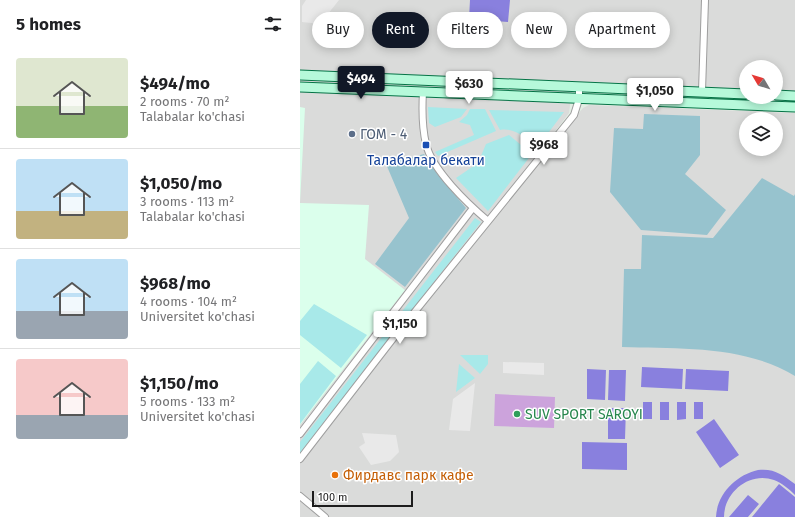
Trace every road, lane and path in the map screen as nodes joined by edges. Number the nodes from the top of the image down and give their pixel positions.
1 (705, 0) edge
2 (300, 75) edge
3 (327, 76) junction
4 (579, 86) junction
5 (300, 87) edge
6 (327, 88) junction
7 (702, 91) junction
8 (423, 92) junction
9 (739, 94) edge
10 (783, 95) edge
11 (795, 96) edge
12 (579, 99) junction
13 (795, 107) edge
14 (473, 208) junction
15 (488, 221) junction
16 (300, 434) edge
17 (300, 459) edge
18 (300, 496) edge
19 (325, 517) edge

1 - 7 street
2 - 3 main road
3 - 4 main road
3 - 6 main road
4 - 7 main road
4 - 12 street
5 - 6 main road
6 - 8 main road
7 - 9 main road
8 - 12 main road
8 - 14 street
10 - 11 main road
12 - 13 main road
12 - 15 street
14 - 15 street
14 - 16 street
15 - 17 street
18 - 19 street

